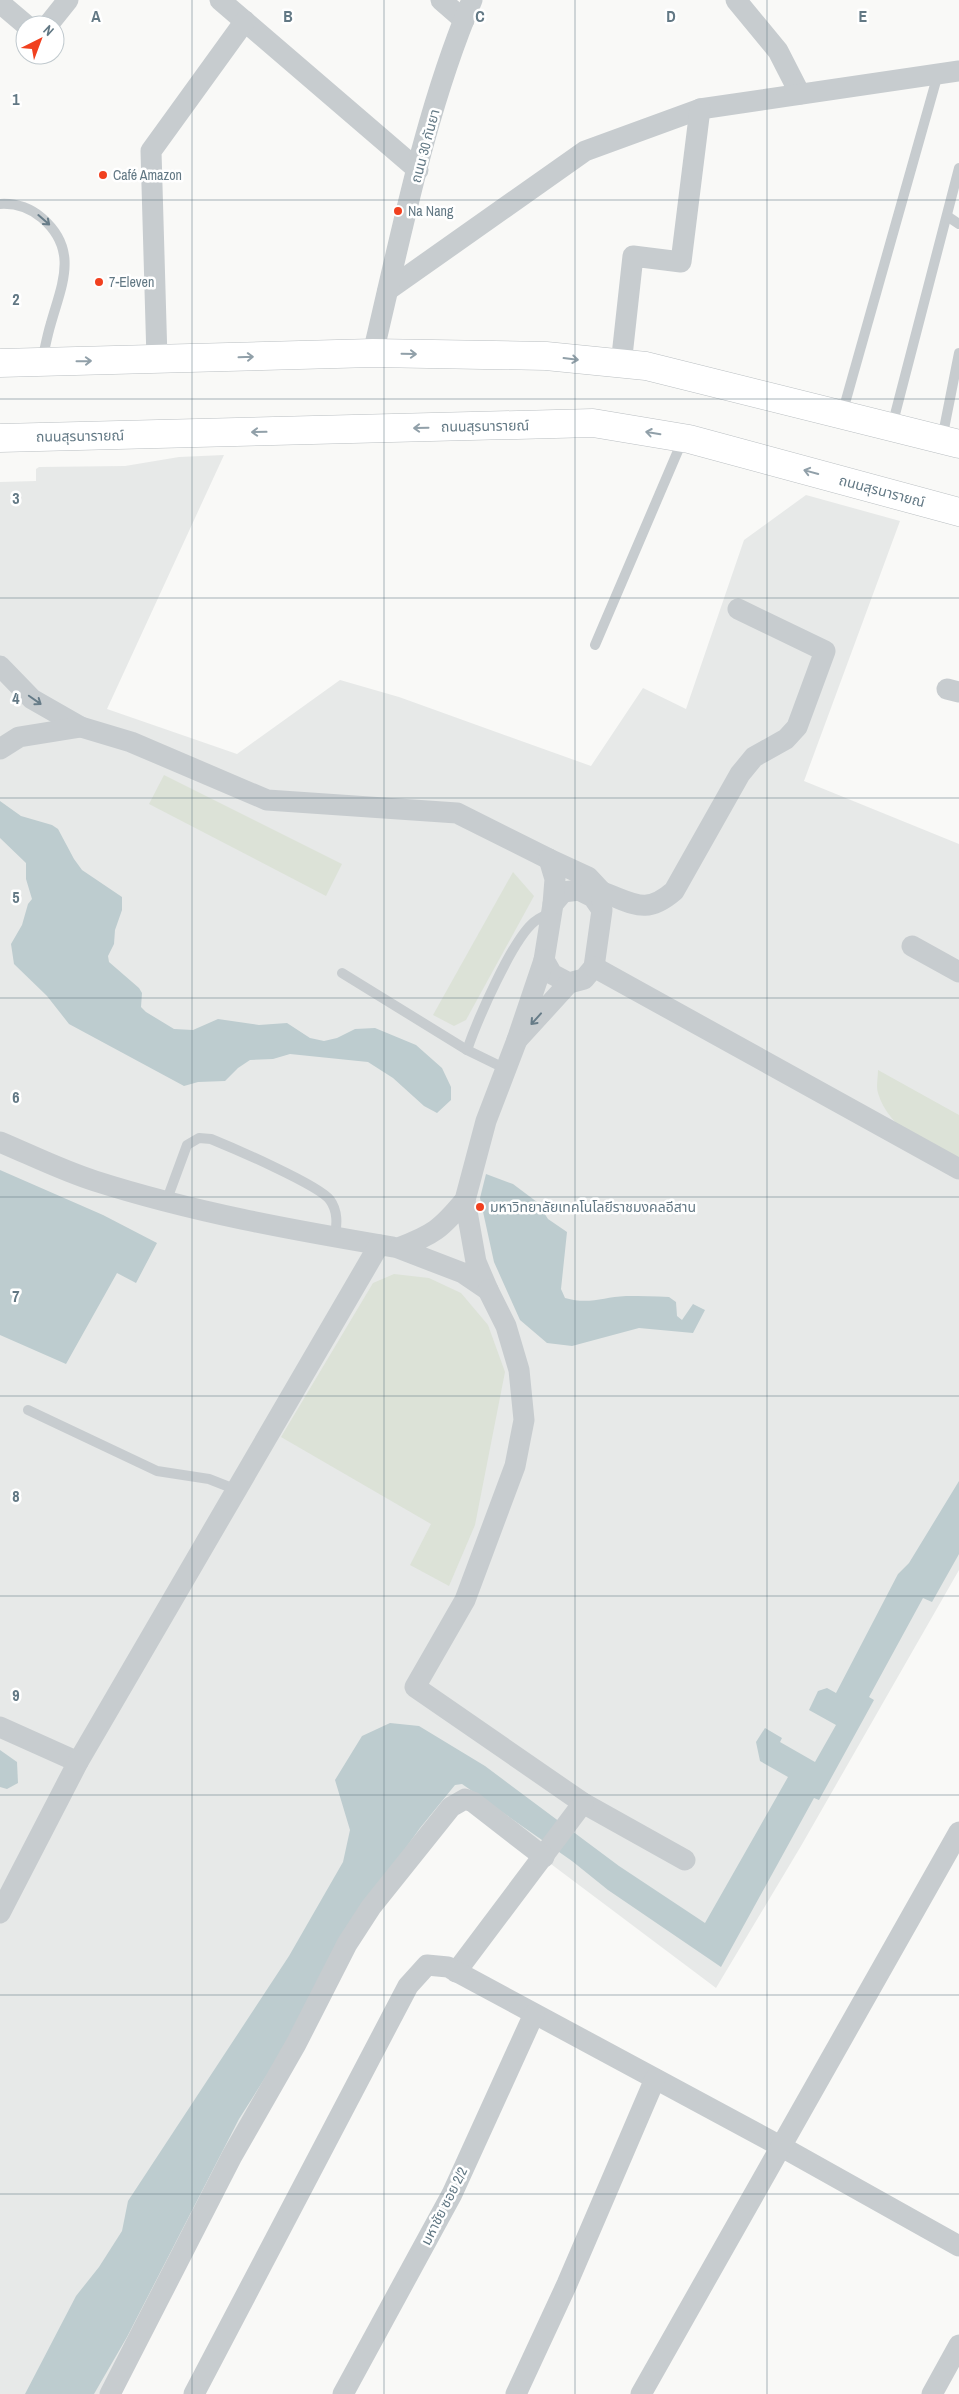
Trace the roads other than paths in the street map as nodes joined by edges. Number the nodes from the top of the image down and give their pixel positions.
1 (68, 0) edge
2 (220, 0) edge
3 (441, 0) edge
4 (472, 0) edge
5 (736, 0) edge
6 (0, 3) edge
7 (56, 15) edge
8 (15, 16) edge
9 (464, 20) junction
10 (245, 21) junction
11 (959, 71) edge
12 (938, 74) junction
13 (800, 94) junction
14 (700, 109) junction
15 (959, 168) edge
16 (418, 170) junction
17 (0, 204) edge
18 (947, 216) junction
19 (959, 224) edge
20 (388, 290) junction
21 (373, 353) junction
22 (959, 353) edge
23 (157, 359) junction
24 (42, 362) junction
25 (0, 363) edge
26 (621, 365) junction
27 (842, 414) junction
28 (892, 427) junction
29 (0, 438) edge
30 (683, 438) junction
31 (950, 442) edge
32 (959, 512) edge
33 (738, 609) dead end
34 (596, 645) dead end
35 (0, 666) edge
36 (82, 727) junction
37 (0, 749) edge
38 (549, 859) junction
39 (602, 901) junction
40 (552, 908) junction
41 (912, 946) dead end
42 (544, 960) junction
43 (594, 967) junction
44 (959, 972) edge
45 (342, 973) dead end
46 (569, 983) junction
47 (517, 1040) junction
48 (467, 1050) junction
49 (506, 1069) junction
50 (0, 1142) edge
51 (959, 1168) edge
52 (465, 1200) junction
53 (166, 1202) junction
54 (336, 1237) junction
55 (389, 1246) junction
56 (488, 1290) junction
57 (28, 1410) dead end
58 (237, 1490) junction
59 (0, 1727) edge
60 (78, 1762) junction
61 (583, 1803) junction
62 (959, 1832) edge
63 (544, 1856) junction
64 (685, 1860) dead end
65 (0, 1913) edge
66 (456, 1972) junction
67 (534, 2014) junction
68 (656, 2079) junction
69 (782, 2147) junction
70 (959, 2246) edge
71 (959, 2345) edge
72 (110, 2394) edge
73 (194, 2394) edge
74 (343, 2394) edge
75 (516, 2394) edge
76 (641, 2394) edge
77 (932, 2394) edge

1 - 7 street
2 - 10 street
3 - 9 street
4 - 9 street, ถนน 30 กันยา
5 - 13 street
6 - 8 street
9 - 16 street, ถนน 30 กันยา
10 - 16 street
10 - 23 street
11 - 12 street
12 - 13 street
12 - 27 lane
13 - 14 street
14 - 20 street
14 - 26 street
15 - 18 lane
16 - 20 street, ถนน 30 กันยา
17 -> 24 lane
18 - 19 lane
18 - 28 lane
20 - 21 street, ถนน 30 กันยา
23 -> 21 main road
21 -> 26 main road
22 - 31 lane
24 -> 23 main road
24 - 25 main road
26 - 27 main road
27 - 28 main road
28 - 31 main road
30 -> 29 main road, ถนนสุรนารายณ์
32 -> 30 main road, ถนนสุรนารายณ์
30 - 34 lane
33 - 39 street
35 -> 36 street
36 - 37 street
36 - 38 street
38 - 39 street
38 - 40 street
39 - 40 street
39 - 43 street
40 - 42 street
40 - 48 lane
41 - 44 street
42 - 46 street
42 - 47 street
43 - 46 street
43 - 51 street
45 - 48 lane
46 -> 47 street
47 - 49 street
48 - 49 lane
49 - 52 street
50 - 53 street
52 - 55 street
52 - 56 street
53 - 54 street
53 - 54 lane
54 - 55 street
55 - 56 street
55 - 58 street
56 - 61 street
57 - 58 lane
58 - 60 street
59 - 60 street
60 - 65 street
61 - 63 street
61 - 64 street
62 - 69 street
63 - 66 street
63 - 72 street
66 - 67 street
66 - 73 street
67 - 68 street
67 - 74 street, มหาชัย ซอย 2/2
68 - 69 street
68 - 75 street
69 - 70 street
69 - 76 street
71 - 77 street

